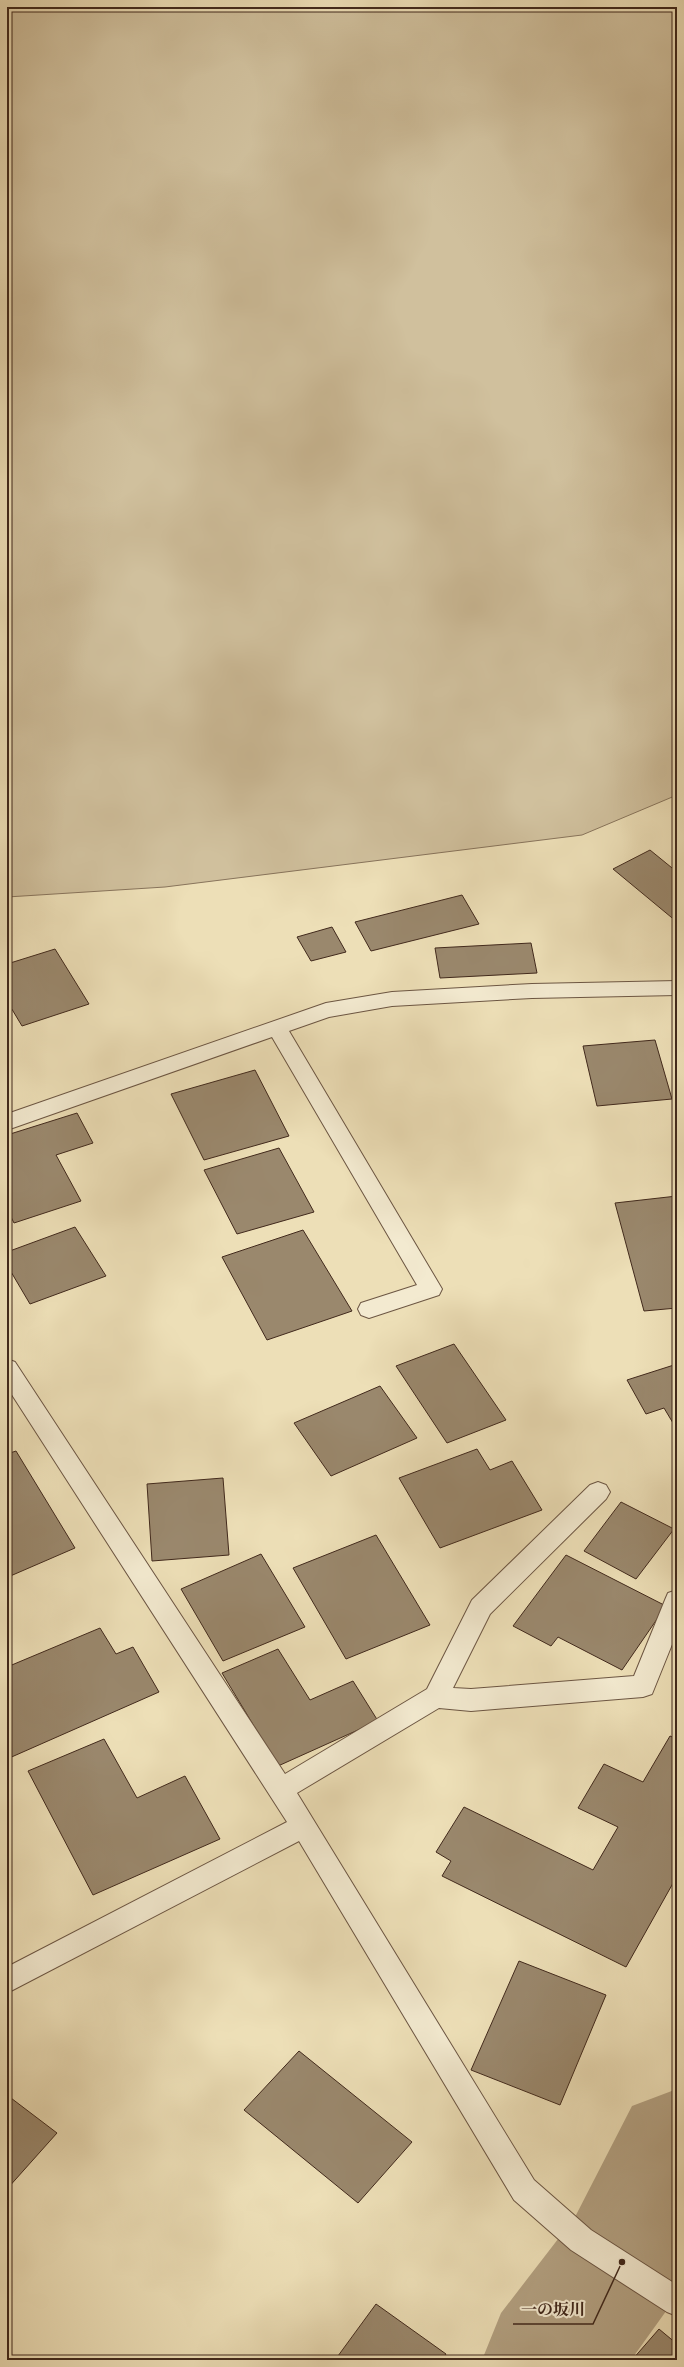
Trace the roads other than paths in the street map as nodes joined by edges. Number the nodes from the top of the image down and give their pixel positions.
1 (676, 991) edge
2 (277, 1028) junction
3 (7, 1122) edge
4 (369, 1309) dead end
5 (7, 1368) edge
6 (598, 1492) dead end
7 (677, 1600) edge
8 (436, 1697) junction
9 (280, 1790) junction
10 (304, 1826) junction
11 (7, 1981) edge
12 (677, 2302) edge

1 - 2 street
2 - 3 street
2 - 4 street
5 - 9 street
6 - 8 street
7 - 8 street
8 - 9 street
9 - 10 street
10 - 11 street
10 - 12 street

